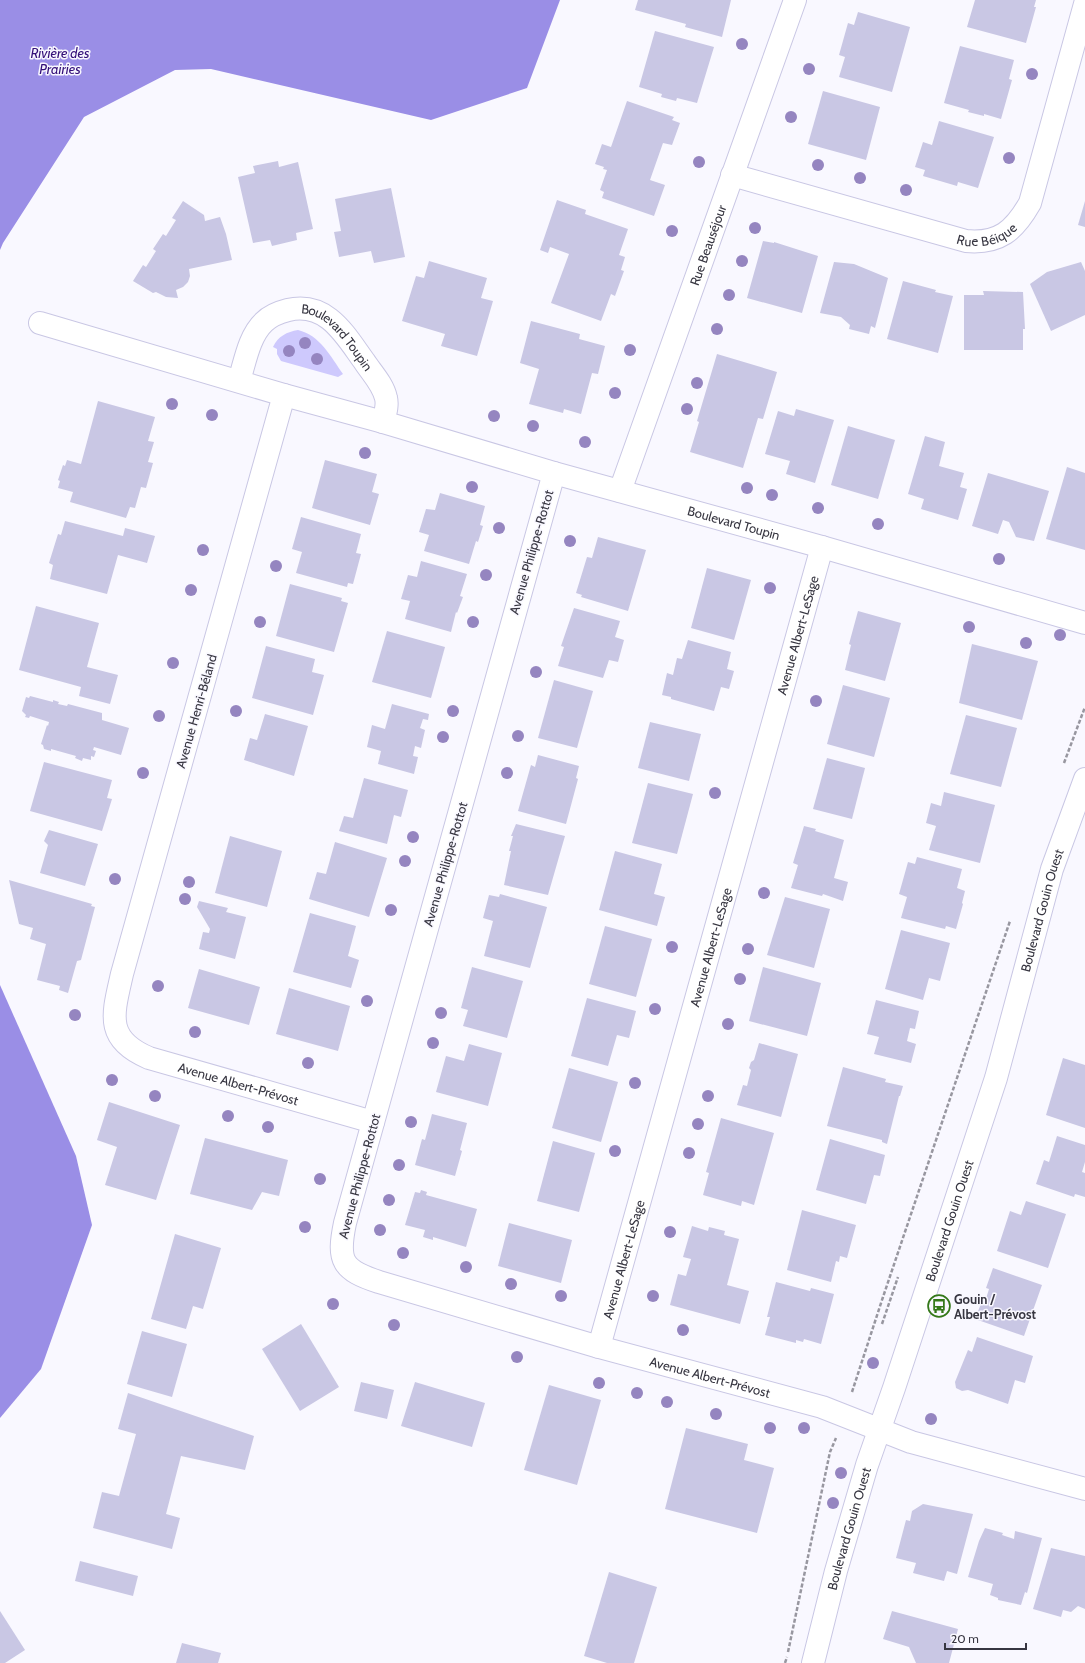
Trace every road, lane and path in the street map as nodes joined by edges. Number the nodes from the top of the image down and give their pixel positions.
1 (795, 0) edge
2 (1085, 4) edge
3 (732, 175) junction
4 (40, 323) dead end
5 (239, 381) junction
6 (284, 395) junction
7 (383, 422) junction
8 (554, 473) junction
9 (620, 491) junction
10 (822, 547) junction
11 (1085, 623) edge
12 (1085, 707) edge
13 (1063, 766) dead end
14 (1085, 778) edge
15 (1011, 918) dead end
16 (115, 1027) joint
17 (373, 1122) junction
18 (341, 1256) joint
19 (898, 1277) dead end
20 (882, 1324) dead end
21 (599, 1347) junction
22 (858, 1376) dead end
23 (879, 1428) junction
24 (830, 1452) dead end
25 (1085, 1489) edge
26 (786, 1663) edge
27 (813, 1663) edge

1 - 3 street, Rue Beauséjour
2 - 3 street, Rue Béique
3 - 9 street, Rue Beauséjour
4 - 5 street, Boulevard Toupin
5 - 6 street, Boulevard Toupin
5 - 7 street, Boulevard Toupin
6 - 7 street, Boulevard Toupin
6 - 16 street, Avenue Henri-Béland
7 - 8 street, Boulevard Toupin
8 - 9 street, Boulevard Toupin
8 - 17 street, Avenue Philippe-Rottot
9 - 10 street, Boulevard Toupin
10 - 11 street, Boulevard Toupin
10 - 21 street, Avenue Albert-LeSage
12 - 13 path
14 - 23 street, Boulevard Gouin Ouest
15 - 22 path
16 - 17 street, Avenue Albert-Prévost
17 - 18 street, Avenue Philippe-Rottot
18 - 21 street, Avenue Albert-Prévost
19 - 20 path
21 - 23 street, Avenue Albert-Prévost
23 - 25 street, Avenue Albert-Prévost
23 - 27 street, Boulevard Gouin Ouest
24 - 26 path

